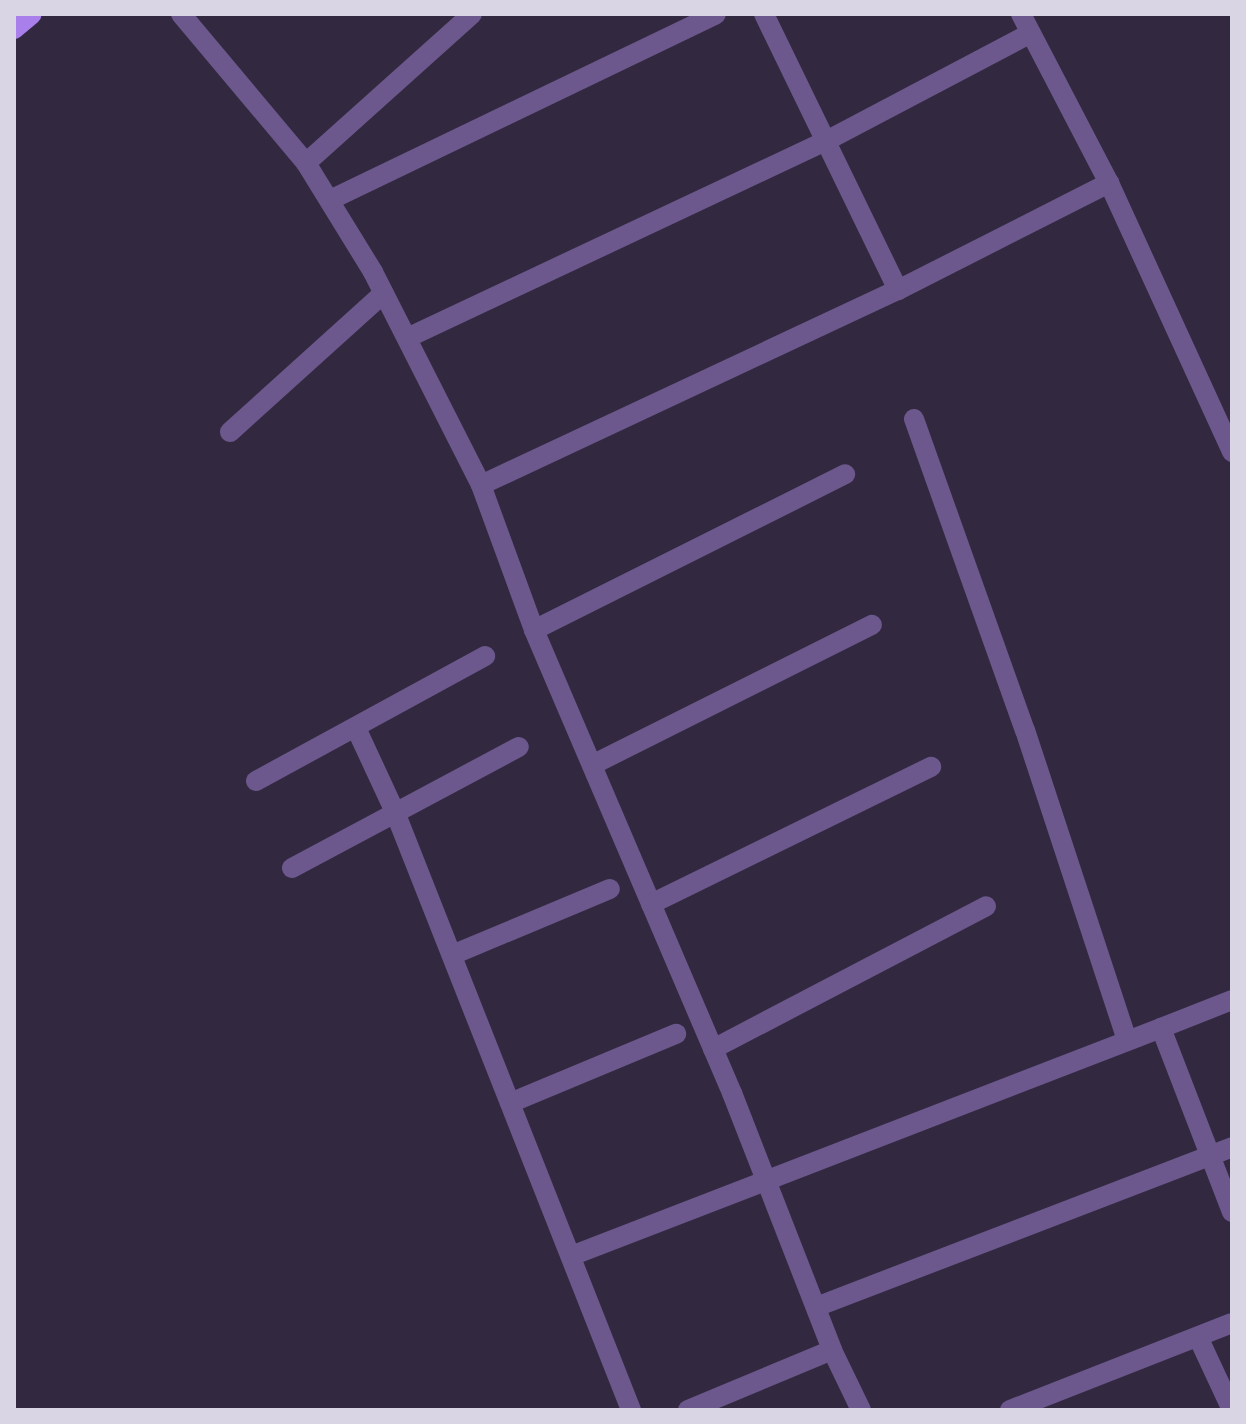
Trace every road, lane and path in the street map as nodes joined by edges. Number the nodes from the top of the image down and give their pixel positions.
1 (32, 14) edge
2 (181, 14) edge
3 (472, 14) edge
4 (716, 14) edge
5 (764, 14) edge
6 (1021, 14) edge
7 (14, 29) edge
8 (1031, 33) junction
9 (828, 140) junction
10 (306, 163) junction
11 (1109, 183) junction
12 (330, 200) junction
13 (898, 290) junction
14 (384, 293) junction
15 (407, 338) junction
16 (914, 419) dead end
17 (230, 432) dead end
18 (1232, 452) edge
19 (845, 474) dead end
20 (481, 485) junction
21 (872, 625) dead end
22 (534, 630) junction
23 (485, 656) dead end
24 (356, 728) junction
25 (519, 747) dead end
26 (592, 765) junction
27 (931, 767) dead end
28 (256, 781) dead end
29 (395, 812) junction
30 (292, 868) dead end
31 (610, 889) dead end
32 (651, 904) junction
33 (986, 906) dead end
34 (452, 955) junction
35 (1232, 1000) edge
36 (1161, 1028) junction
37 (676, 1034) dead end
38 (1127, 1041) junction
39 (713, 1049) junction
40 (510, 1103) junction
41 (1232, 1147) edge
42 (1212, 1155) junction
43 (766, 1179) junction
44 (1232, 1212) edge
45 (571, 1256) junction
46 (816, 1307) junction
47 (1232, 1323) edge
48 (1198, 1337) junction
49 (832, 1350) junction
50 (631, 1410) edge
51 (688, 1410) edge
52 (861, 1410) edge
53 (1010, 1410) edge
54 (1232, 1410) edge

1 - 7 main road
2 - 10 street
3 - 10 street
4 - 12 street
5 - 9 street
6 - 8 street
8 - 9 street
8 - 11 street
9 - 13 street
9 - 15 street
10 - 12 street
11 - 13 street
11 - 18 street
12 - 14 street
13 - 20 street
14 - 15 street
14 - 17 street
15 - 20 street
16 - 38 street
19 - 22 street
20 - 22 street
21 - 26 street
22 - 26 street
23 - 24 street
24 - 28 street
24 - 29 street
25 - 29 street
26 - 32 street
27 - 32 street
29 - 30 street
29 - 34 street
31 - 34 street
32 - 39 street
33 - 39 street
34 - 40 street
35 - 36 street
36 - 38 street
36 - 42 street
37 - 40 street
38 - 43 street
39 - 43 street
40 - 45 street
41 - 42 street
42 - 44 street
42 - 46 street
43 - 45 street
43 - 46 street
45 - 50 street
46 - 49 street
47 - 48 street
48 - 53 street
48 - 54 street
49 - 51 street
49 - 52 street

